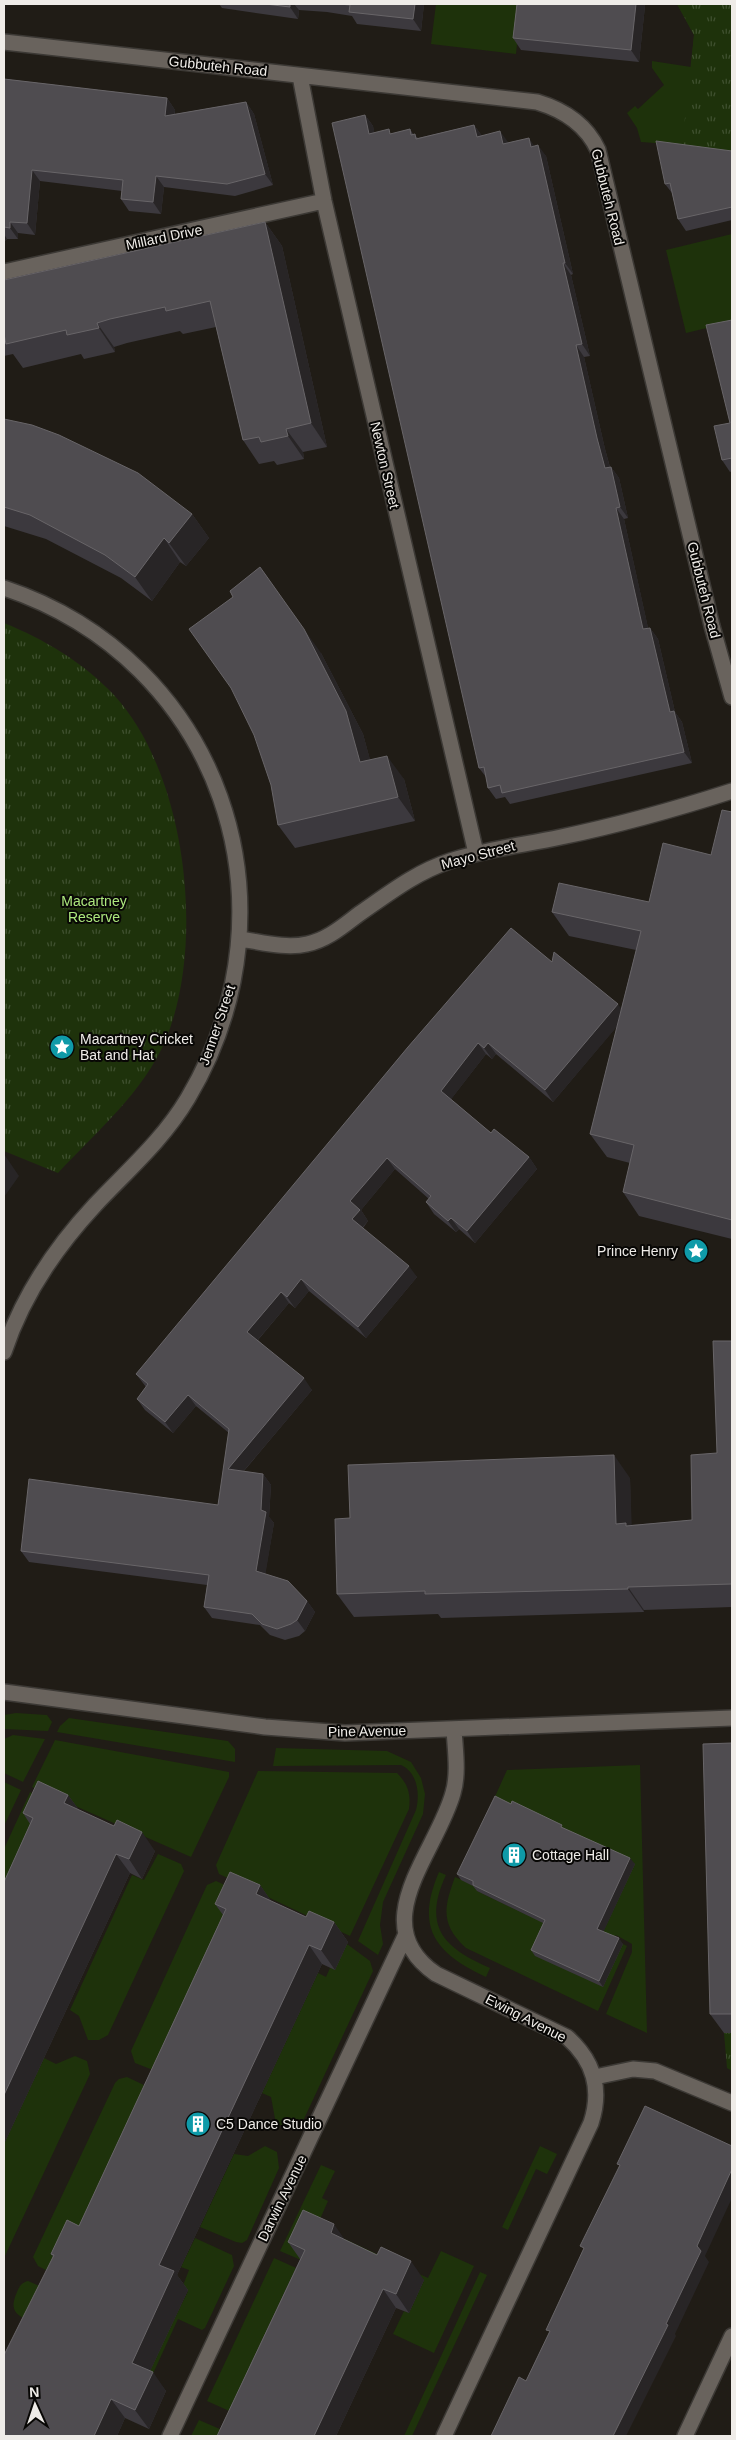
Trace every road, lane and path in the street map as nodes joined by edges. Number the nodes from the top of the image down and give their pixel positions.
1 (4, 42) edge
2 (300, 76) junction
3 (324, 201) junction
4 (4, 272) edge
5 (4, 588) edge
6 (732, 697) edge
7 (732, 791) edge
8 (476, 853) junction
9 (240, 939) junction
10 (4, 1352) edge
11 (4, 1692) edge
12 (732, 1718) edge
13 (454, 1729) junction
14 (406, 1934) junction
15 (595, 2077) junction
16 (732, 2103) edge
17 (732, 2336) edge
18 (170, 2436) edge
19 (444, 2436) edge
20 (685, 2436) edge

1 - 2 street, Gubbuteh Road
2 - 3 street, Newton Street
2 - 6 street, Gubbuteh Road
3 - 4 street, Millard Drive
3 - 8 street, Newton Street
5 - 9 street, Jenner Street
7 - 8 street, Mayo Street
8 - 9 street, Mayo Street
9 - 10 street, Jenner Street
11 - 13 street, Pine Avenue
12 - 13 street, Pine Avenue
13 - 14 street, Ewing Avenue
14 - 15 street, Ewing Avenue
14 - 18 street, Darwin Avenue
15 - 16 street
15 - 19 street, Ewing Avenue
17 - 20 street

